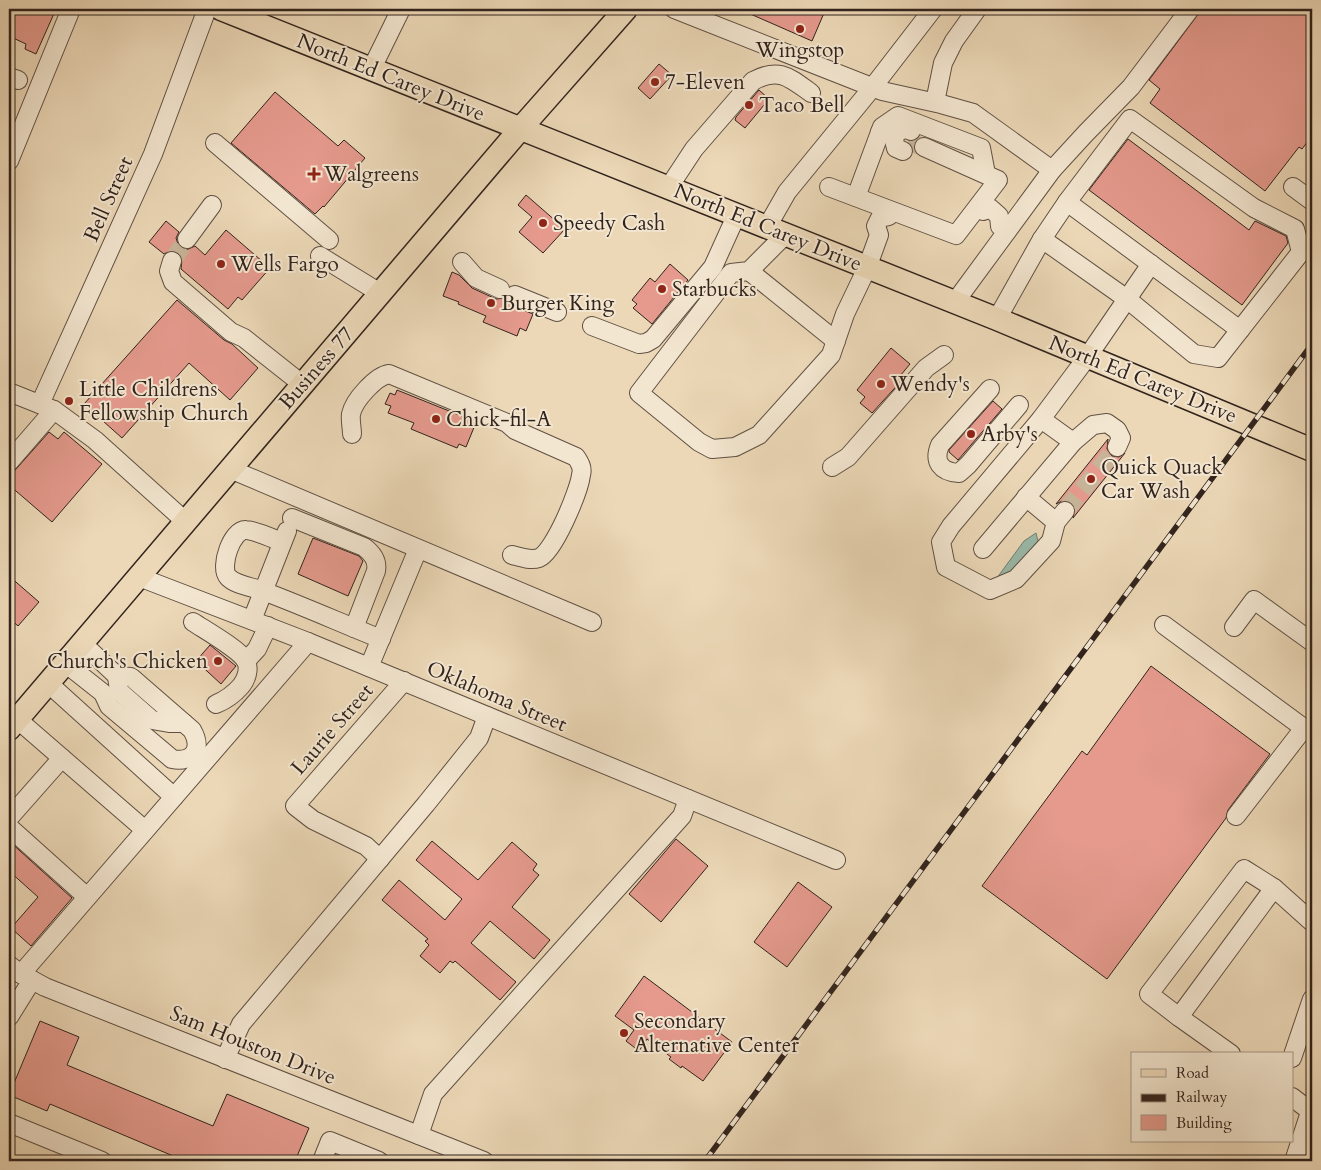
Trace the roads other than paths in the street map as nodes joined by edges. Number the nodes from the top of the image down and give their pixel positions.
1 (71, 9) edge
2 (207, 9) edge
3 (221, 9) edge
4 (402, 9) edge
5 (626, 9) edge
6 (674, 9) edge
7 (933, 9) edge
8 (977, 9) edge
9 (1190, 9) edge
10 (372, 68) junction
11 (872, 88) junction
12 (811, 93) dead end
13 (935, 102) junction
14 (521, 128) junction
15 (908, 142) junction
16 (215, 143) dead end
17 (9, 161) edge
18 (1052, 170) junction
19 (984, 173) junction
20 (829, 186) dead end
21 (669, 187) junction
22 (1293, 187) dead end
23 (856, 197) junction
24 (1312, 200) edge
25 (1067, 202) junction
26 (212, 205) dead end
27 (980, 209) junction
28 (891, 213) junction
29 (736, 214) junction
30 (1004, 228) junction
31 (777, 231) junction
32 (187, 239) tunnel mouth
33 (329, 240) dead end
34 (1042, 240) junction
35 (320, 256) dead end
36 (172, 261) tunnel mouth
37 (462, 262) dead end
38 (1151, 264) junction
39 (868, 268) junction
40 (749, 270) junction
41 (380, 293) junction
42 (1127, 299) junction
43 (955, 302) junction
44 (557, 312) dead end
45 (997, 319) junction
46 (592, 326) dead end
47 (1240, 330) junction
48 (836, 342) junction
49 (944, 355) dead end
50 (1088, 356) junction
51 (302, 384) junction
52 (990, 390) dead end
53 (9, 392) edge
54 (1018, 405) dead end
55 (47, 407) junction
56 (1041, 419) junction
57 (352, 434) dead end
58 (1074, 442) junction
59 (1117, 446) dead end
60 (1312, 450) edge
61 (9, 462) edge
62 (832, 467) dead end
63 (230, 469) junction
64 (1026, 497) junction
65 (299, 498) junction
66 (292, 518) junction
67 (185, 521) junction
68 (282, 542) junction
69 (418, 548) junction
70 (983, 549) dead end
71 (512, 555) dead end
72 (139, 577) junction
73 (263, 591) junction
74 (193, 622) dead end
75 (592, 622) dead end
76 (260, 623) junction
77 (1164, 626) dead end
78 (1234, 627) dead end
79 (354, 628) junction
80 (380, 639) junction
81 (308, 642) junction
82 (1312, 642) edge
83 (82, 643) junction
84 (246, 661) junction
85 (66, 663) junction
86 (369, 667) junction
87 (117, 676) junction
88 (404, 681) junction
89 (48, 683) junction
90 (103, 693) junction
91 (216, 704) dead end
92 (487, 716) junction
93 (13, 724) edge
94 (1308, 731) edge
95 (62, 758) junction
96 (174, 797) junction
97 (688, 799) junction
98 (1236, 816) dead end
99 (9, 818) edge
100 (9, 827) edge
101 (146, 830) junction
102 (380, 859) junction
103 (836, 860) dead end
104 (1274, 888) junction
105 (87, 897) junction
106 (1312, 922) edge
107 (21, 973) edge
108 (1312, 999) edge
109 (9, 1017) edge
110 (1179, 1017) junction
111 (1228, 1052) edge
112 (1294, 1052) edge
113 (225, 1059) junction
114 (1294, 1098) edge
115 (1311, 1108) edge
116 (9, 1123) edge
117 (1308, 1133) edge
118 (419, 1136) junction
119 (442, 1154) edge
120 (102, 1161) edge
121 (322, 1161) edge
122 (379, 1161) edge
123 (484, 1161) edge
124 (1294, 1161) edge

1 - 17 street
2 - 55 street, Bell Street
3 - 10 main road, North Ed Carey Drive
4 - 10 street
5 - 14 main road, Business 77
6 - 11 street
7 - 11 street
8 - 13 street
9 - 18 street
10 - 14 main road, North Ed Carey Drive
11 - 13 street
11 - 31 street
12 - 21 street
13 - 18 street
14 - 21 main road, North Ed Carey Drive
14 - 41 main road, Business 77
15 - 19 street
15 - 19 street
15 - 23 street
16 - 33 street
18 - 30 street
19 - 27 street
20 - 23 street
21 - 29 main road, North Ed Carey Drive
22 - 24 street
23 - 28 street
25 - 34 street
25 - 38 street
25 - 47 street
26 - 32 street
27 - 28 street
27 - 30 street
28 - 39 street
29 - 31 main road, North Ed Carey Drive
29 - 46 street
30 - 43 street
31 - 39 main road, North Ed Carey Drive
31 - 40 street
34 - 42 street
34 - 45 street
35 - 41 street
36 - 51 street
37 - 44 street
38 - 42 street
38 - 47 street
39 - 43 main road, North Ed Carey Drive
39 - 48 street
40 - 48 street
40 - 48 street
41 - 51 main road, Business 77
42 - 47 street
42 - 50 street
43 - 45 main road, North Ed Carey Drive
45 - 50 main road, North Ed Carey Drive
49 - 62 street
50 - 56 street
50 - 60 main road, North Ed Carey Drive
51 - 63 main road, Business 77
52 - 54 street
53 - 55 street
55 - 61 street, Bell Street
55 - 67 street
56 - 58 street
56 - 64 street
57 - 71 street
58 - 59 street
58 - 64 street
63 - 65 street
63 - 67 main road, Business 77
64 - 70 street
65 - 66 street
65 - 69 street
66 - 68 street
66 - 79 street
67 - 72 main road, Business 77
68 - 73 street
68 - 73 street
69 - 75 street
69 - 80 street
72 - 76 street, Oklahoma Street
72 - 83 main road, Business 77
73 - 76 street
73 - 79 street
74 - 84 street
76 - 81 street, Oklahoma Street
76 - 84 street
77 - 94 street
78 - 82 street
79 - 80 street
80 - 86 street
81 - 86 street, Oklahoma Street
81 - 96 street
83 - 85 main road, Business 77
83 - 87 street
84 - 91 street
85 - 89 main road, Business 77
85 - 90 street
86 - 88 street, Oklahoma Street
87 - 90 street
87 - 90 street
88 - 92 street, Oklahoma Street
88 - 102 street, Laurie Street
89 - 93 main road, Business 77
89 - 96 street
92 - 97 street, Oklahoma Street
92 - 102 street
93 - 95 street
94 - 98 street
95 - 99 street
95 - 101 street
96 - 101 street
97 - 103 street, Oklahoma Street
97 - 118 street
100 - 105 street
101 - 105 street
102 - 113 street
104 - 106 street
104 - 110 street
104 - 110 street
105 - 107 street
107 - 109 street
107 - 113 street, Sam Houston Drive
108 - 112 street
110 - 111 street
113 - 118 street, Sam Houston Drive
114 - 115 street
115 - 117 street
116 - 120 street
117 - 124 street
118 - 119 street, Sam Houston Drive
119 - 123 street, Sam Houston Drive
121 - 122 street

